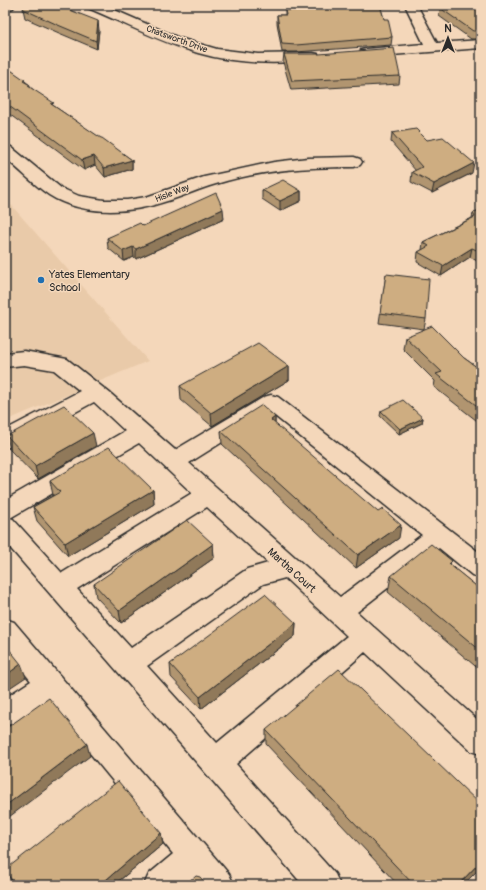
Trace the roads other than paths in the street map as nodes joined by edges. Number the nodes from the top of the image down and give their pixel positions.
1 (9, 5) edge
2 (92, 5) edge
3 (411, 5) edge
4 (5, 7) edge
5 (481, 44) edge
6 (432, 47) junction
7 (353, 54) edge
8 (329, 56) edge
9 (5, 150) edge
10 (354, 162) dead end
11 (5, 360) edge
12 (99, 396) junction
13 (140, 432) junction
14 (5, 440) edge
15 (173, 462) junction
16 (209, 494) junction
17 (5, 511) edge
18 (5, 526) edge
19 (439, 535) junction
20 (290, 567) junction
21 (481, 568) edge
22 (59, 587) junction
23 (339, 612) junction
24 (5, 630) edge
25 (366, 636) junction
26 (128, 665) junction
27 (50, 684) junction
28 (5, 713) edge
29 (481, 741) edge
30 (216, 763) junction
31 (194, 857) junction
32 (160, 885) edge
33 (218, 885) edge
34 (324, 885) edge

1 - 4 street
2 - 8 street, Chatsworth Drive
3 - 6 street
5 - 6 street
6 - 7 street
9 - 10 street, Hisle Way
11 - 12 street, Martha Court
12 - 13 street, Martha Court
12 - 14 street
13 - 15 street, Martha Court
13 - 17 street
15 - 16 street, Martha Court
15 - 19 street
16 - 20 street, Martha Court
16 - 22 street
18 - 22 street
19 - 21 street
19 - 23 street
20 - 23 street, Martha Court
20 - 26 street
22 - 26 street
23 - 25 street, Martha Court
24 - 27 street
25 - 29 street, Martha Court
25 - 30 street
26 - 30 street
27 - 28 street
27 - 31 street
30 - 34 street
31 - 32 street
31 - 33 street

